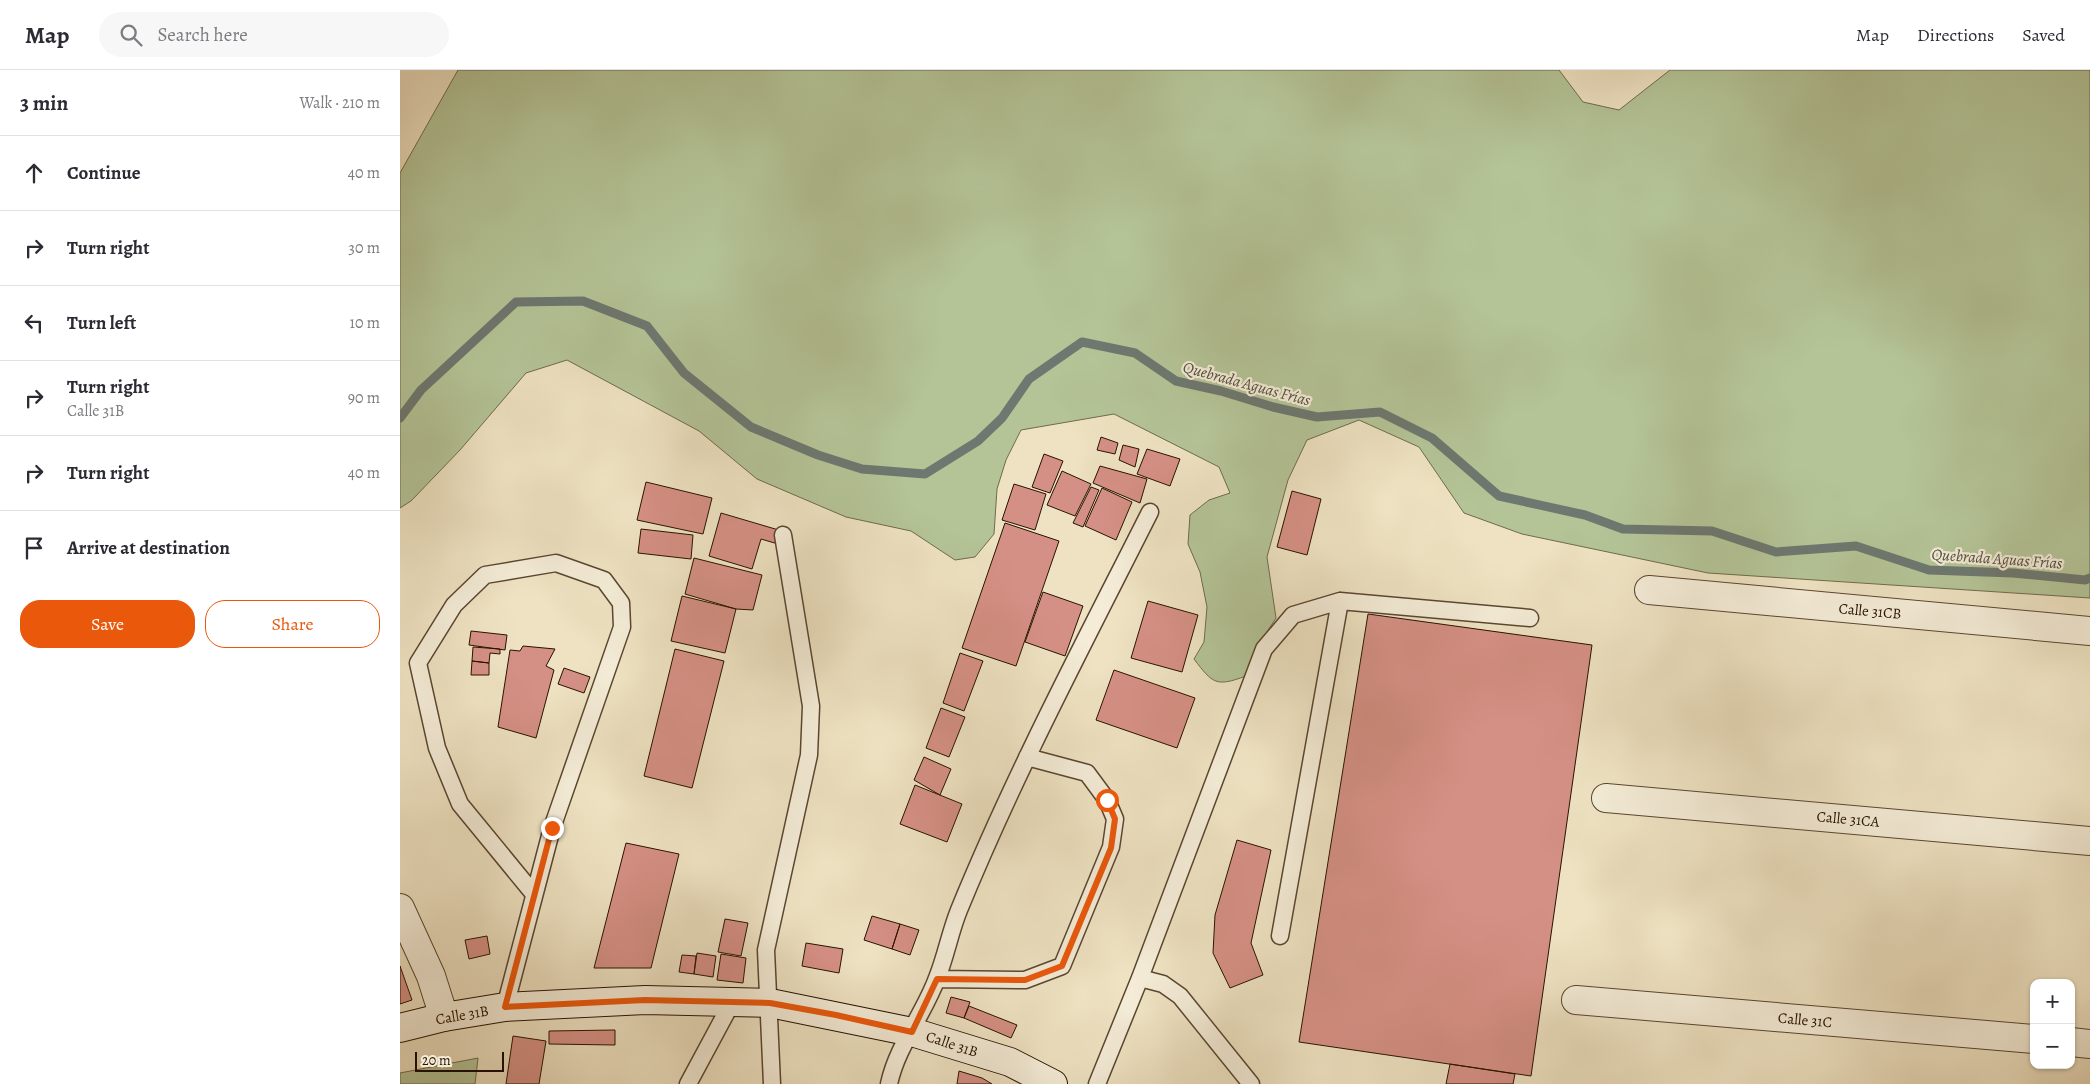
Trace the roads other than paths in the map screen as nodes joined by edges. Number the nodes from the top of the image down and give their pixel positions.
1 (1150, 512) dead end
2 (783, 535) dead end
3 (1649, 590) dead end
4 (1340, 601) junction
5 (1530, 618) dead end
6 (2090, 631) edge
7 (1027, 757) junction
8 (1606, 798) dead end
9 (2090, 841) edge
10 (534, 893) junction
11 (400, 908) edge
12 (1280, 936) dead end
13 (1140, 978) junction
14 (937, 979) junction
15 (1576, 1000) dead end
16 (770, 1003) junction
17 (731, 1004) junction
18 (505, 1007) junction
19 (444, 1017) junction
20 (400, 1028) edge
21 (912, 1032) junction
22 (2030, 1039) edge
23 (2075, 1042) edge
24 (2090, 1044) edge
25 (688, 1084) edge
26 (772, 1084) edge
27 (889, 1084) edge
28 (1052, 1084) edge
29 (1097, 1084) edge
30 (1251, 1084) edge

1 - 7 lane
2 - 16 lane
3 - 6 street, Calle 31CB
4 - 5 lane
4 - 12 lane
4 - 13 lane
7 - 14 lane
7 - 14 lane
8 - 9 street, Calle 31CA
10 - 10 lane
10 - 18 lane
11 - 19 street
13 - 29 lane
13 - 30 lane
14 - 21 lane
15 - 22 street, Calle 31C
16 - 17 street, Calle 31B
16 - 21 street, Calle 31B
16 - 26 lane
17 - 18 street, Calle 31B
17 - 25 lane
18 - 19 street, Calle 31B
19 - 20 street, Calle 31B
21 - 27 lane
21 - 28 street, Calle 31B
23 - 24 street

